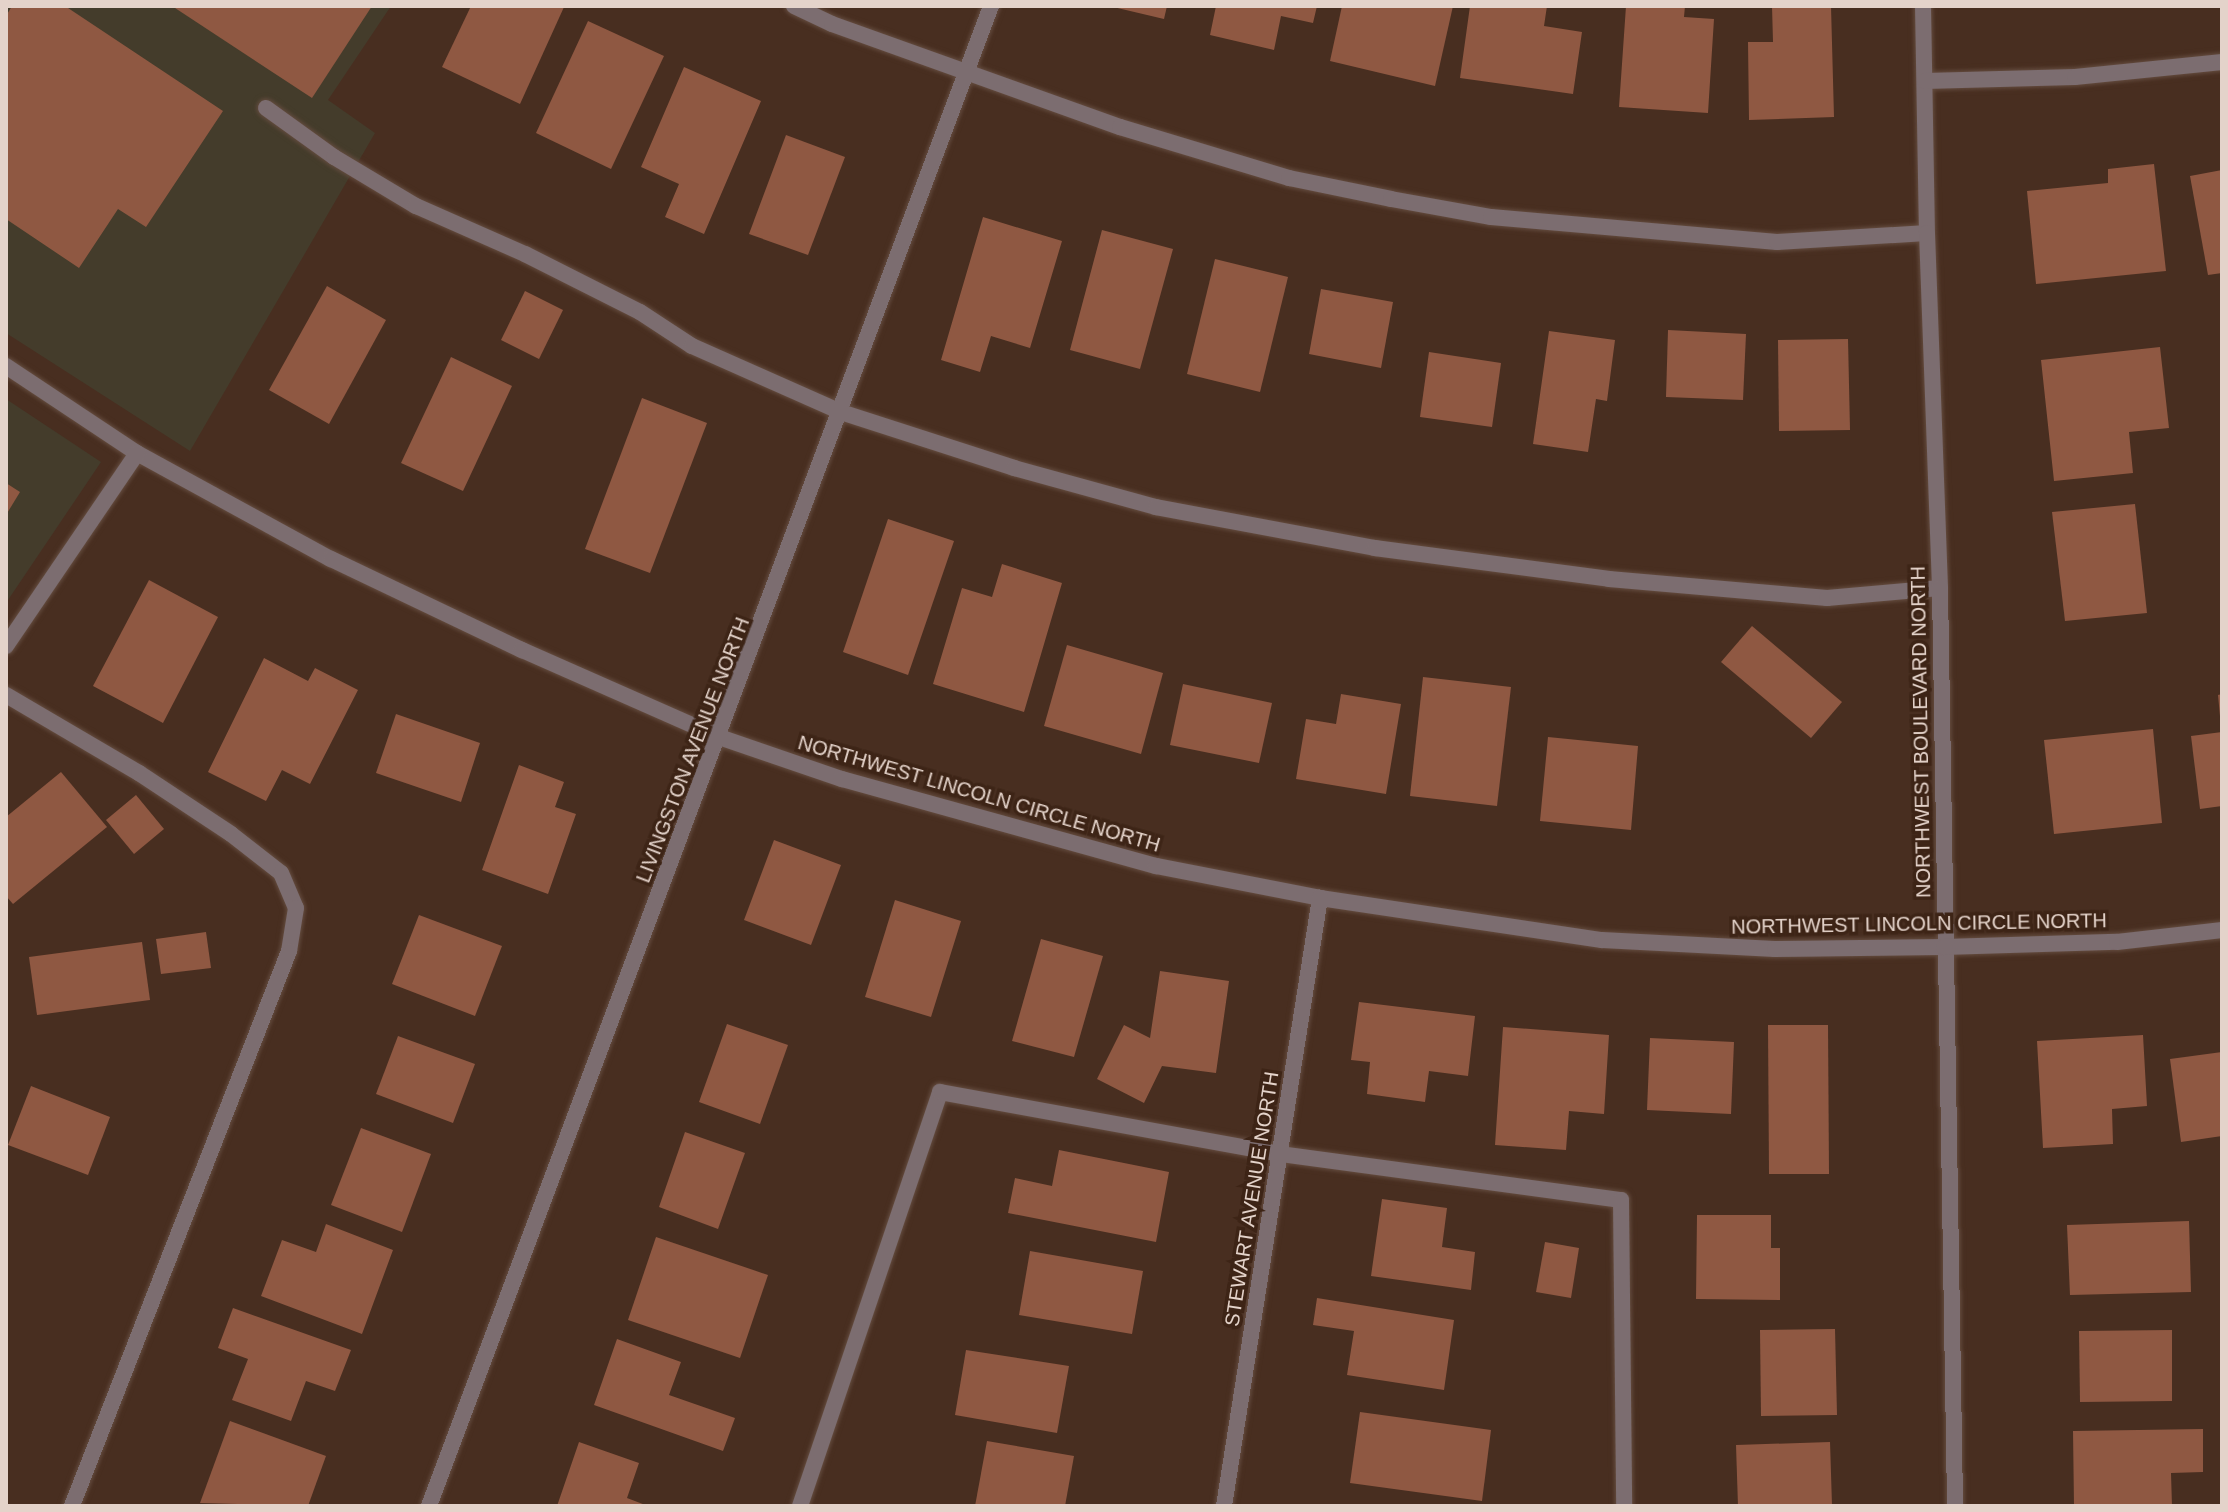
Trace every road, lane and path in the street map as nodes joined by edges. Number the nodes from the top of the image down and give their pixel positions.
1 (794, 6) edge
2 (991, 6) edge
3 (1923, 6) edge
4 (2222, 62) edge
5 (967, 73) junction
6 (1925, 81) junction
7 (266, 108) dead end
8 (1927, 233) junction
9 (6, 366) edge
10 (841, 412) junction
11 (137, 453) junction
12 (1940, 588) junction
13 (6, 646) edge
14 (6, 695) edge
15 (719, 737) junction
16 (1320, 898) junction
17 (2222, 930) edge
18 (1944, 947) junction
19 (1280, 1154) junction
20 (72, 1506) edge
21 (429, 1506) edge
22 (800, 1506) edge
23 (1224, 1506) edge
24 (1624, 1506) edge
25 (1955, 1506) edge

1 - 5 street
2 - 5 street, LIVINGSTON AVENUE NORTH
3 - 6 street, NORTHWEST BOULEVARD NORTH
4 - 6 street
5 - 8 street
5 - 10 street, LIVINGSTON AVENUE NORTH
6 - 8 street, NORTHWEST BOULEVARD NORTH
7 - 10 street
8 - 12 street, NORTHWEST BOULEVARD NORTH
9 - 11 street, NORTHWEST LINCOLN CIRCLE NORTH
10 - 12 street
10 - 15 street, LIVINGSTON AVENUE NORTH
11 - 13 street
11 - 15 street, NORTHWEST LINCOLN CIRCLE NORTH
12 - 18 street, NORTHWEST BOULEVARD NORTH
14 - 20 street
15 - 16 street, NORTHWEST LINCOLN CIRCLE NORTH
15 - 21 street, LIVINGSTON AVENUE NORTH
16 - 18 street, NORTHWEST LINCOLN CIRCLE NORTH
16 - 19 street, STEWART AVENUE NORTH
17 - 18 street, NORTHWEST LINCOLN CIRCLE NORTH
18 - 25 street, NORTHWEST BOULEVARD NORTH
19 - 22 street
19 - 23 street, STEWART AVENUE NORTH
19 - 24 street

